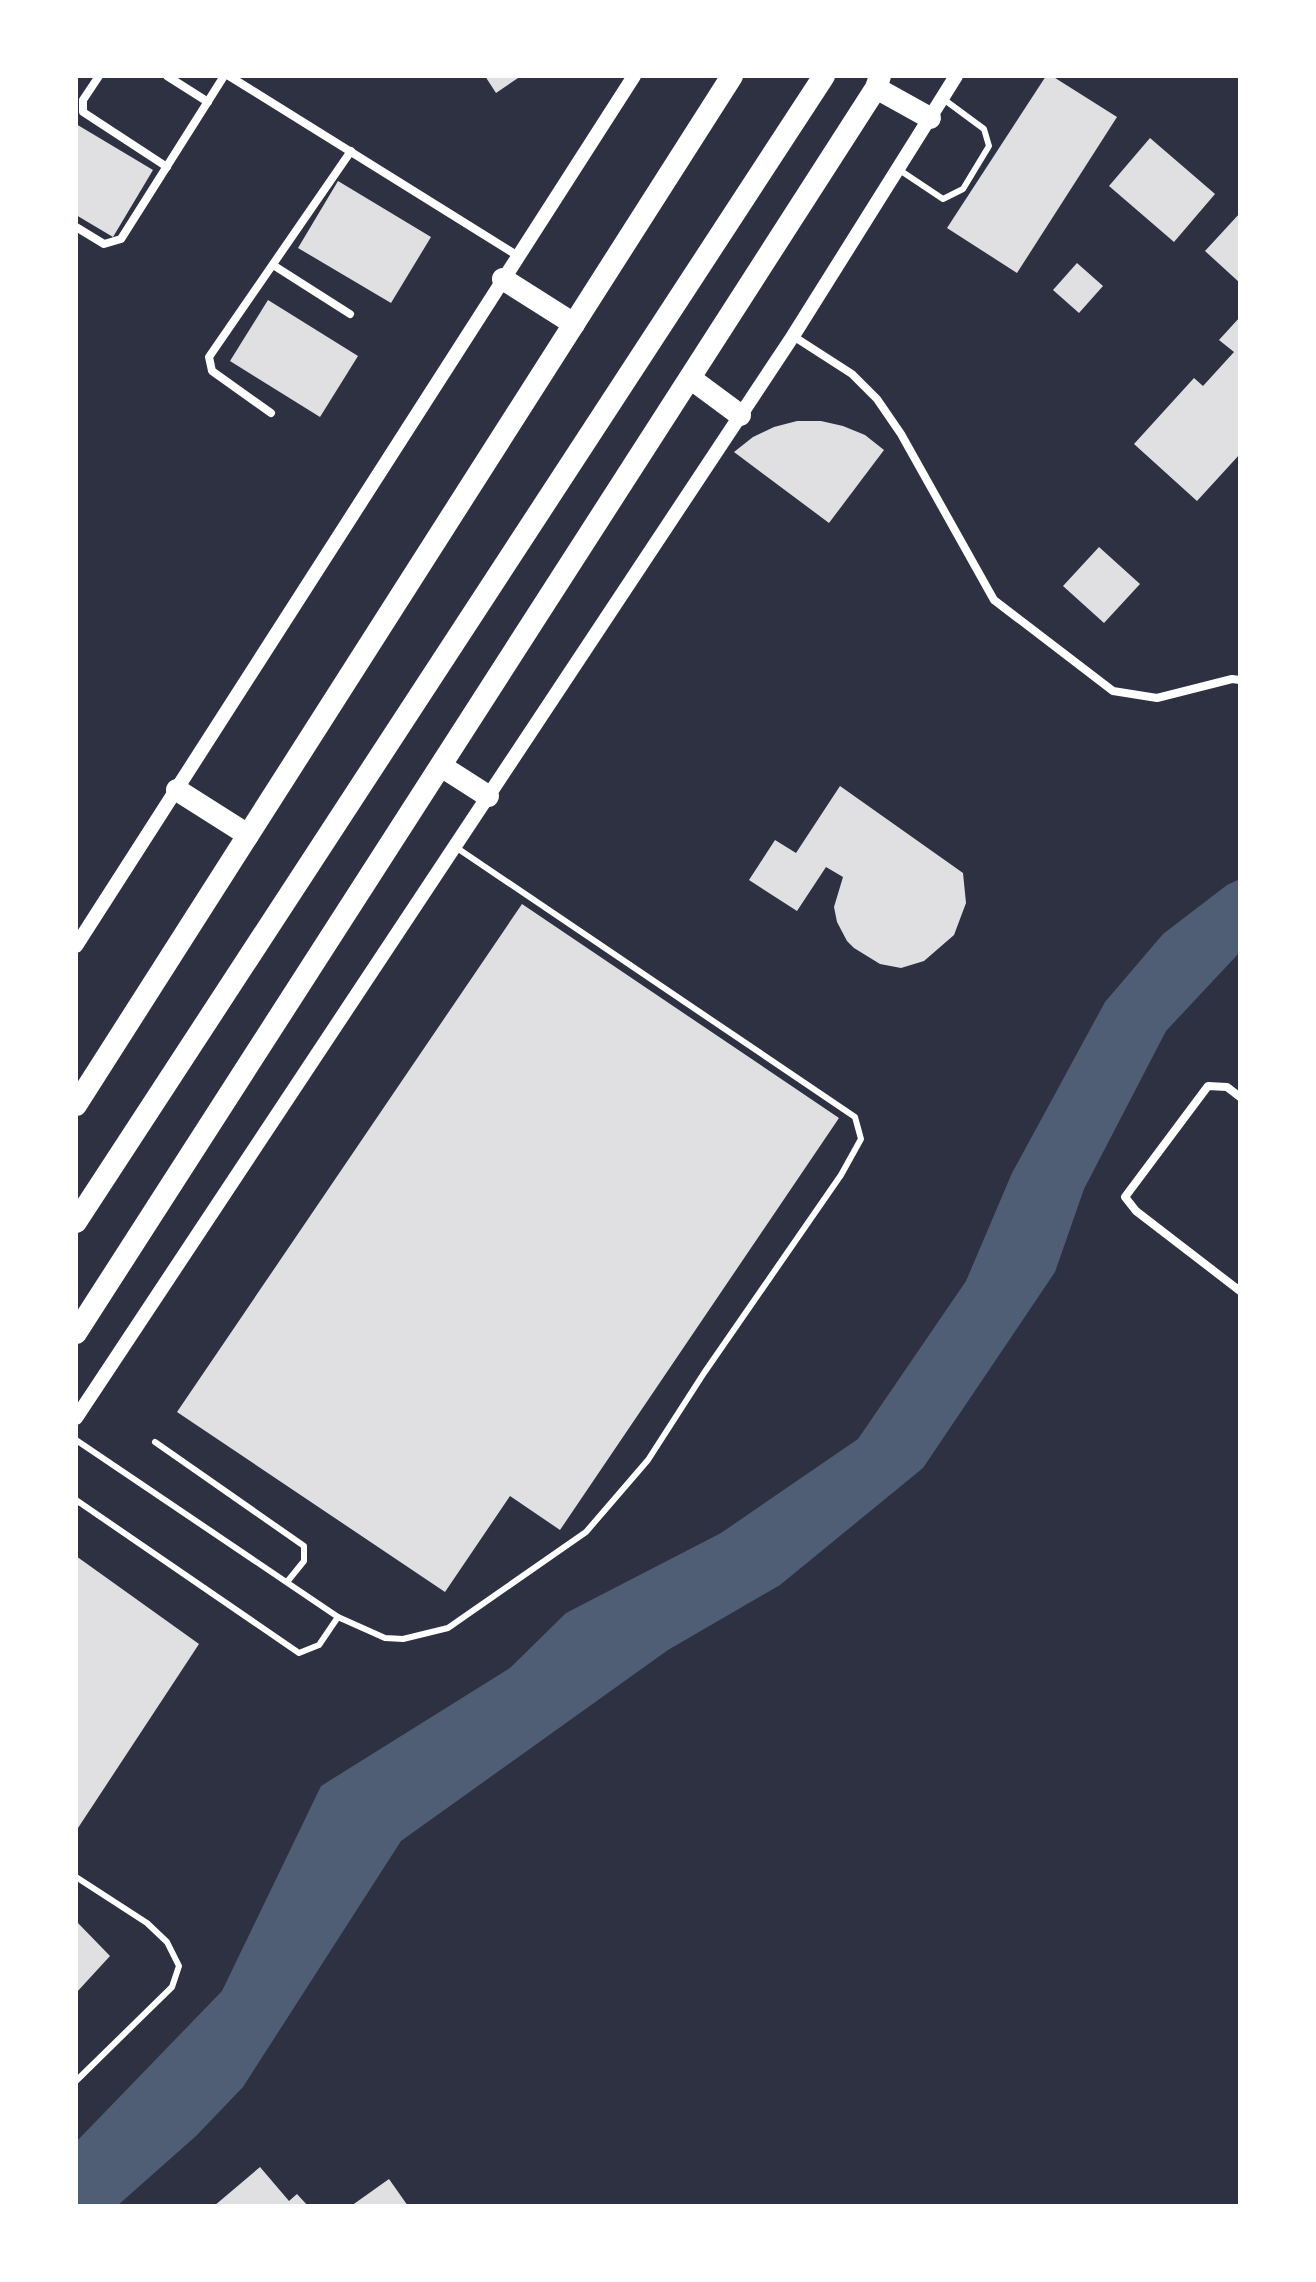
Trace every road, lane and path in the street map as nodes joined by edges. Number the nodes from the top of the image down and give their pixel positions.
1 (99, 76) edge
2 (167, 76) edge
3 (227, 76) edge
4 (634, 76) edge
5 (732, 76) edge
6 (824, 76) edge
7 (956, 76) edge
8 (878, 82) edge
9 (942, 98) junction
10 (208, 102) junction
11 (930, 118) junction
12 (351, 151) junction
13 (167, 167) junction
14 (898, 169) junction
15 (76, 227) edge
16 (518, 256) junction
17 (273, 265) junction
18 (503, 279) junction
19 (350, 314) dead end
20 (574, 324) junction
21 (793, 336) junction
22 (690, 378) junction
23 (271, 413) dead end
24 (740, 415) junction
25 (1240, 680) edge
26 (441, 766) junction
27 (177, 790) junction
28 (488, 796) junction
29 (248, 835) junction
30 (455, 847) junction
31 (76, 946) edge
32 (79, 1093) edge
33 (1240, 1097) edge
34 (76, 1222) edge
35 (1240, 1291) edge
36 (76, 1333) edge
37 (76, 1418) edge
38 (76, 1440) edge
39 (155, 1442) dead end
40 (76, 1500) edge
41 (287, 1582) junction
42 (338, 1617) junction
43 (76, 1877) edge
44 (76, 2081) edge

1 - 13 street
2 - 10 street
3 - 10 street
3 - 12 street
4 - 16 street
5 - 20 highway
6 - 34 highway
7 - 9 street
8 - 11 highway
8 - 22 highway
9 - 11 street
9 - 14 lane
10 - 13 street
11 - 14 street
12 - 16 street
12 - 17 street
13 - 15 street
14 - 21 street
16 - 18 street
17 - 19 street
17 - 23 street
18 - 20 highway
18 - 27 street
20 - 29 highway
21 - 24 street
21 - 25 street
22 - 24 highway
22 - 26 highway
24 - 28 street
26 - 28 highway
26 - 36 highway
27 - 29 highway
27 - 31 street
28 - 30 street
29 - 32 highway
30 - 37 street
30 - 42 lane
33 - 35 street
38 - 41 lane
39 - 41 lane
40 - 42 lane
41 - 42 lane
43 - 44 lane

